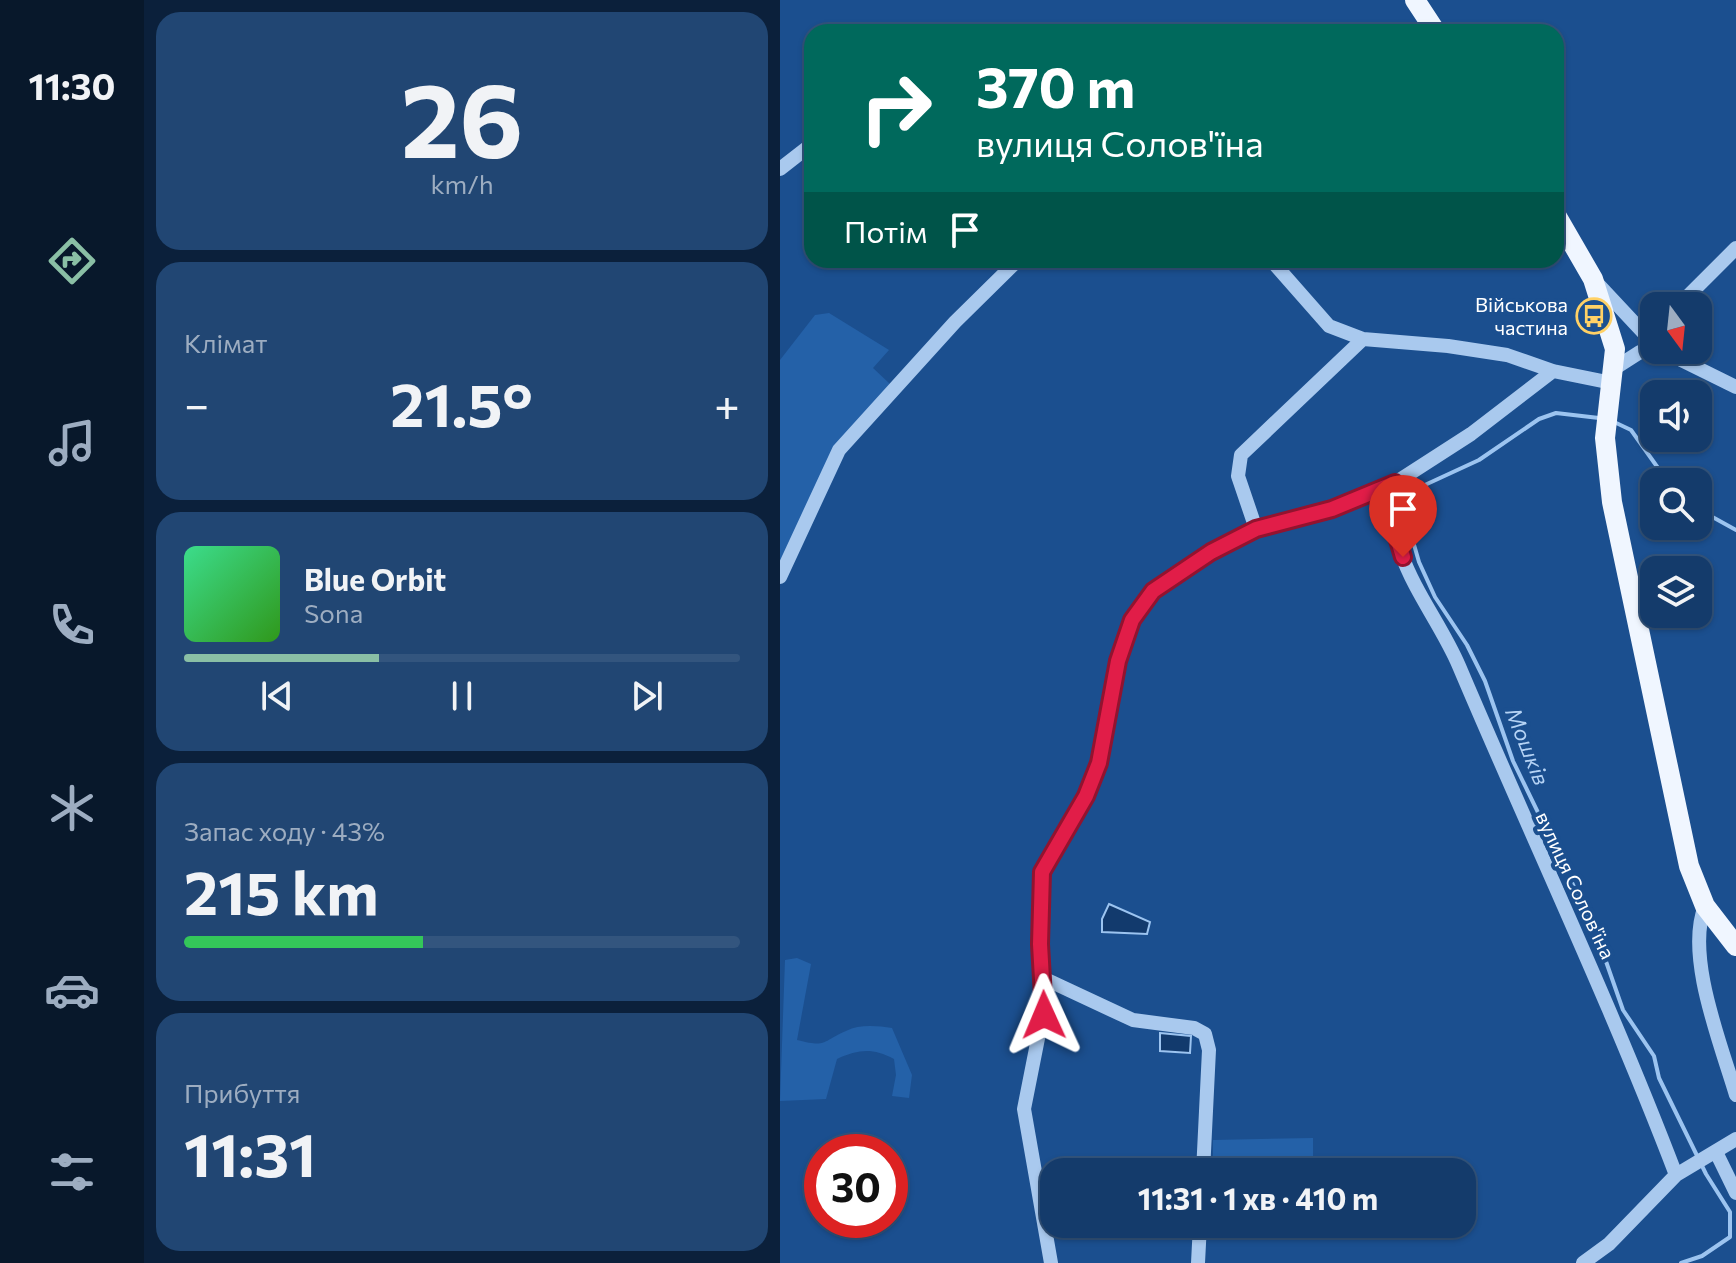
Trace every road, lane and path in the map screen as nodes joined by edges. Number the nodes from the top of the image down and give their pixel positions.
1 (1415, 0) edge
2 (1431, 24) edge
3 (804, 150) edge
4 (780, 169) edge
5 (1564, 229) edge
6 (1736, 248) edge
7 (1010, 268) edge
8 (1278, 268) edge
9 (1593, 279) junction
10 (1692, 292) edge
11 (1640, 326) edge
12 (1363, 339) junction
13 (1640, 352) edge
14 (1696, 364) edge
15 (1553, 371) junction
16 (1614, 376) junction
17 (1736, 387) edge
18 (1395, 483) junction
19 (1256, 529) junction
20 (780, 577) edge
21 (1705, 906) junction
22 (1736, 946) edge
23 (1043, 978) junction
24 (1736, 1095) edge
25 (1736, 1139) edge
26 (1204, 1158) edge
27 (1703, 1159) junction
28 (1676, 1175) junction
29 (1736, 1193) edge
30 (1199, 1238) edge
31 (1051, 1263) edge
32 (1198, 1263) edge
33 (1583, 1263) edge

1 - 2 main road
3 - 4 street
5 - 9 main road
6 - 10 street
7 - 20 street
8 - 12 street
9 - 11 street
9 - 16 main road
12 - 15 street
12 - 19 street
13 - 16 street
14 - 17 street
15 - 16 street
15 - 18 street
16 - 21 main road
18 - 19 street
18 - 28 street, вулиця Солов'їна
19 - 23 street
21 - 22 main road
21 - 24 street
23 - 26 street
23 - 31 street
25 - 27 street
27 - 28 street
27 - 29 street
28 - 33 street
30 - 32 street

